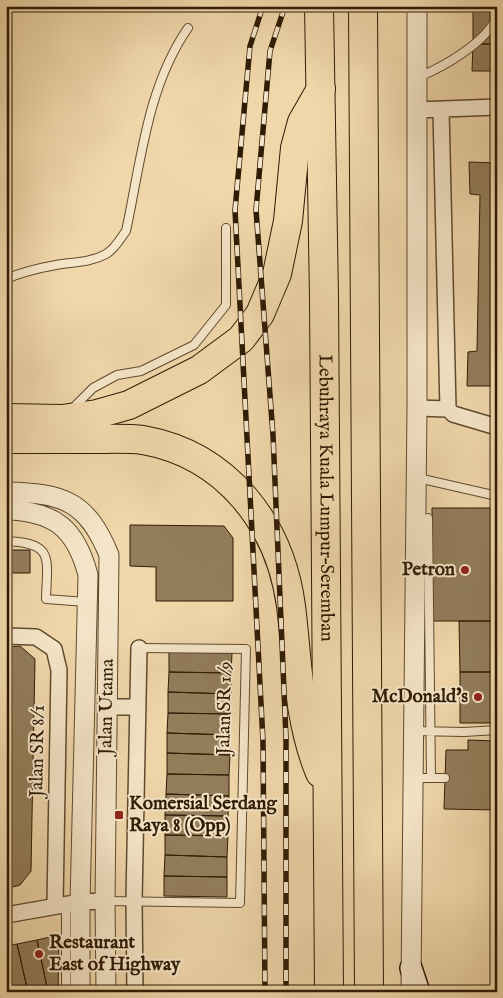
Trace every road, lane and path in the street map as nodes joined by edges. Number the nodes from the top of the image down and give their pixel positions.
1 (319, 6) edge
2 (363, 6) edge
3 (417, 6) edge
4 (497, 17) edge
5 (188, 28) dead end
6 (417, 78) junction
7 (320, 89) junction
8 (497, 107) edge
9 (417, 110) junction
10 (441, 110) junction
11 (226, 228) dead end
12 (6, 279) edge
13 (417, 408) junction
14 (448, 408) junction
15 (62, 419) junction
16 (8, 423) edge
17 (497, 427) edge
18 (416, 478) junction
19 (6, 492) edge
20 (497, 496) edge
21 (6, 510) edge
22 (428, 518) dead end
23 (6, 541) edge
24 (88, 602) junction
25 (6, 636) edge
26 (139, 648) joint
27 (108, 707) junction
28 (138, 708) junction
29 (497, 730) edge
30 (422, 731) junction
31 (422, 778) junction
32 (445, 778) dead end
33 (328, 793) junction
34 (105, 901) junction
35 (134, 902) junction
36 (67, 904) junction
37 (6, 915) edge
38 (411, 968) junction
39 (66, 992) edge
40 (80, 992) edge
41 (106, 992) edge
42 (135, 992) edge
43 (329, 992) edge
44 (369, 992) edge
45 (411, 992) edge
46 (419, 992) edge

1 - 7 highway, Lebuhraya Kuala Lumpur–Seremban
2 - 44 highway
3 - 6 street
4 - 6 lane
5 - 12 lane
6 - 9 street
7 - 15 highway
7 - 33 highway, Lebuhraya Kuala Lumpur–Seremban
8 - 10 street
9 - 10 street
9 - 13 street
10 - 14 street
11 - 15 lane
13 - 14 street
13 - 18 street
14 - 17 street
15 - 16 highway
16 - 33 highway
18 - 20 lane
18 - 30 street
19 - 27 street, Jalan Utama
21 - 24 street, Jalan Utama
22 - 30 lane
23 - 24 lane
24 - 36 street, Jalan Utama
25 - 36 street, Jalan SR 8/1
26 - 28 street, Jalan SR 1/9
26 - 35 lane, Jalan SR 1/9
27 - 28 street
27 - 34 street, Jalan Utama
28 - 35 street, Jalan SR 1/9
29 - 30 lane
30 - 31 street
31 - 32 lane
31 - 38 street
33 - 43 highway, Lebuhraya Kuala Lumpur–Seremban
34 - 35 lane, Jalan SR 1/9
34 - 36 street
34 - 41 street, Jalan Utama
35 - 42 street, Jalan SR 1/9
36 - 37 street
36 - 39 lane
36 - 40 street, Jalan Utama
38 - 45 street
38 - 46 main road

